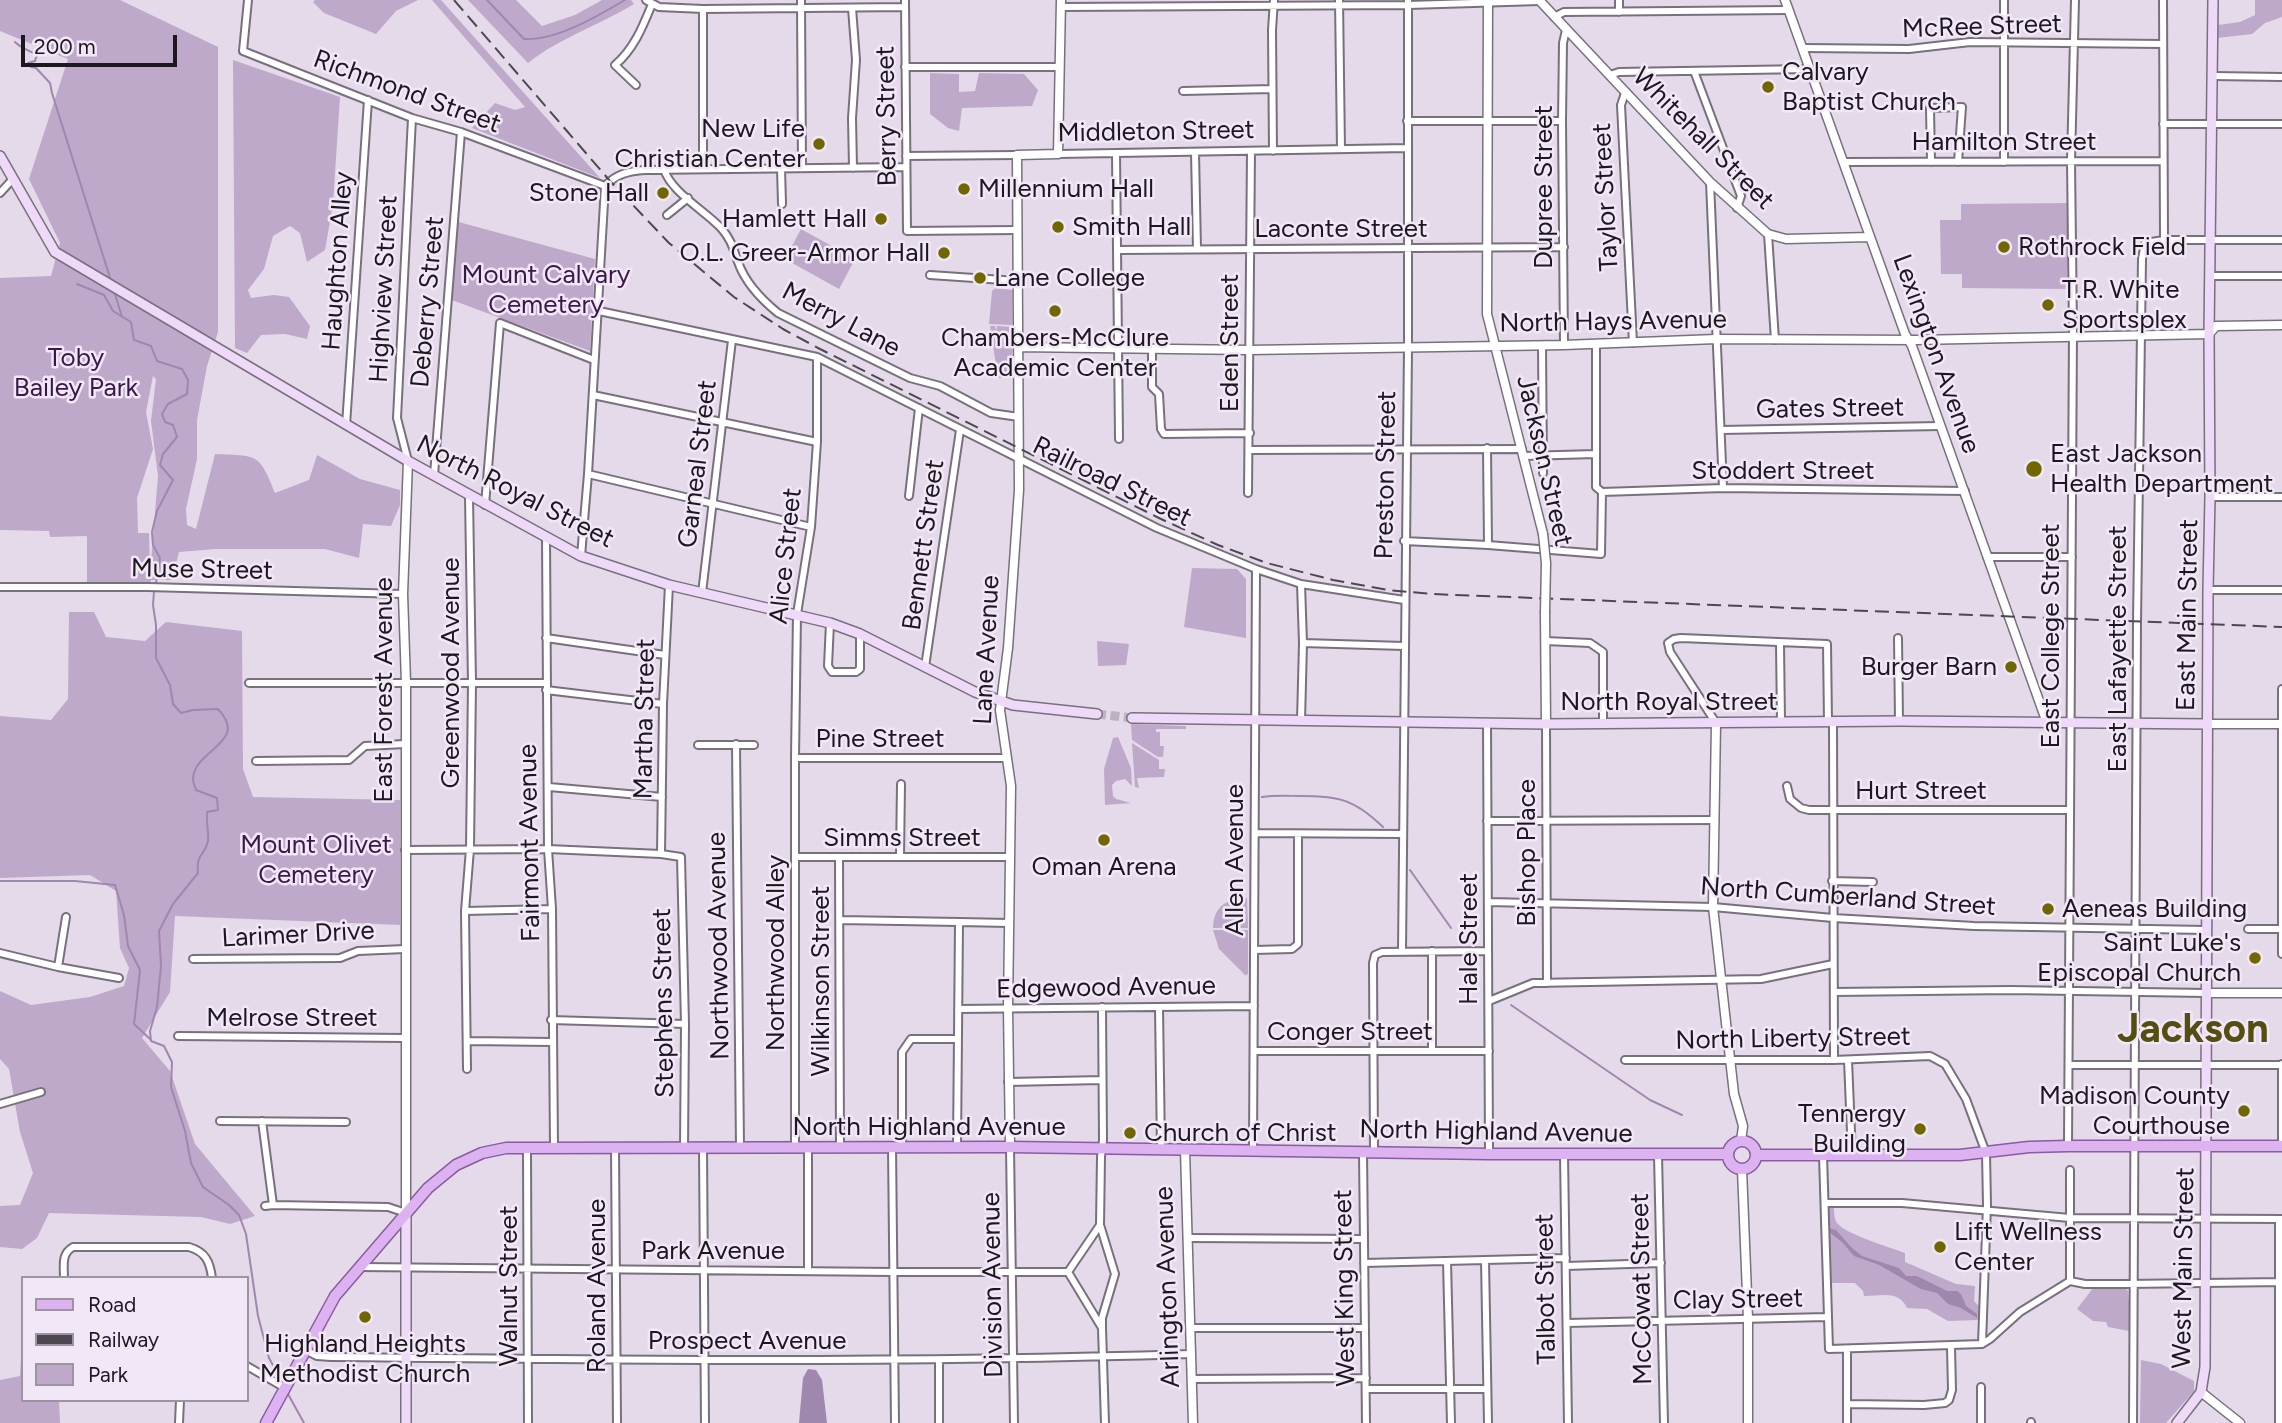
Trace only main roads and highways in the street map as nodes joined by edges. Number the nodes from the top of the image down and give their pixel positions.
1 (2213, 0) edge
2 (0, 156) edge
3 (1097, 714) tunnel mouth
4 (1132, 718) tunnel mouth
5 (2207, 724) junction
6 (2206, 1146) junction
7 (2282, 1146) edge
8 (1728, 1154) junction
9 (1756, 1155) junction
10 (406, 1213) junction
11 (266, 1423) edge
12 (406, 1423) edge
13 (2176, 1423) edge

1 - 5 main road, East Main Street
2 - 3 main road, North Royal Street
4 - 5 main road, North Royal Street
5 - 6 main road, East Main Street
6 - 7 main road
6 - 9 main road
6 - 13 main road, West Main Street
8 - 9 main road
8 - 9 main road
8 - 10 main road, North Highland Avenue
10 - 11 main road, North Highland Avenue
10 - 12 main road

